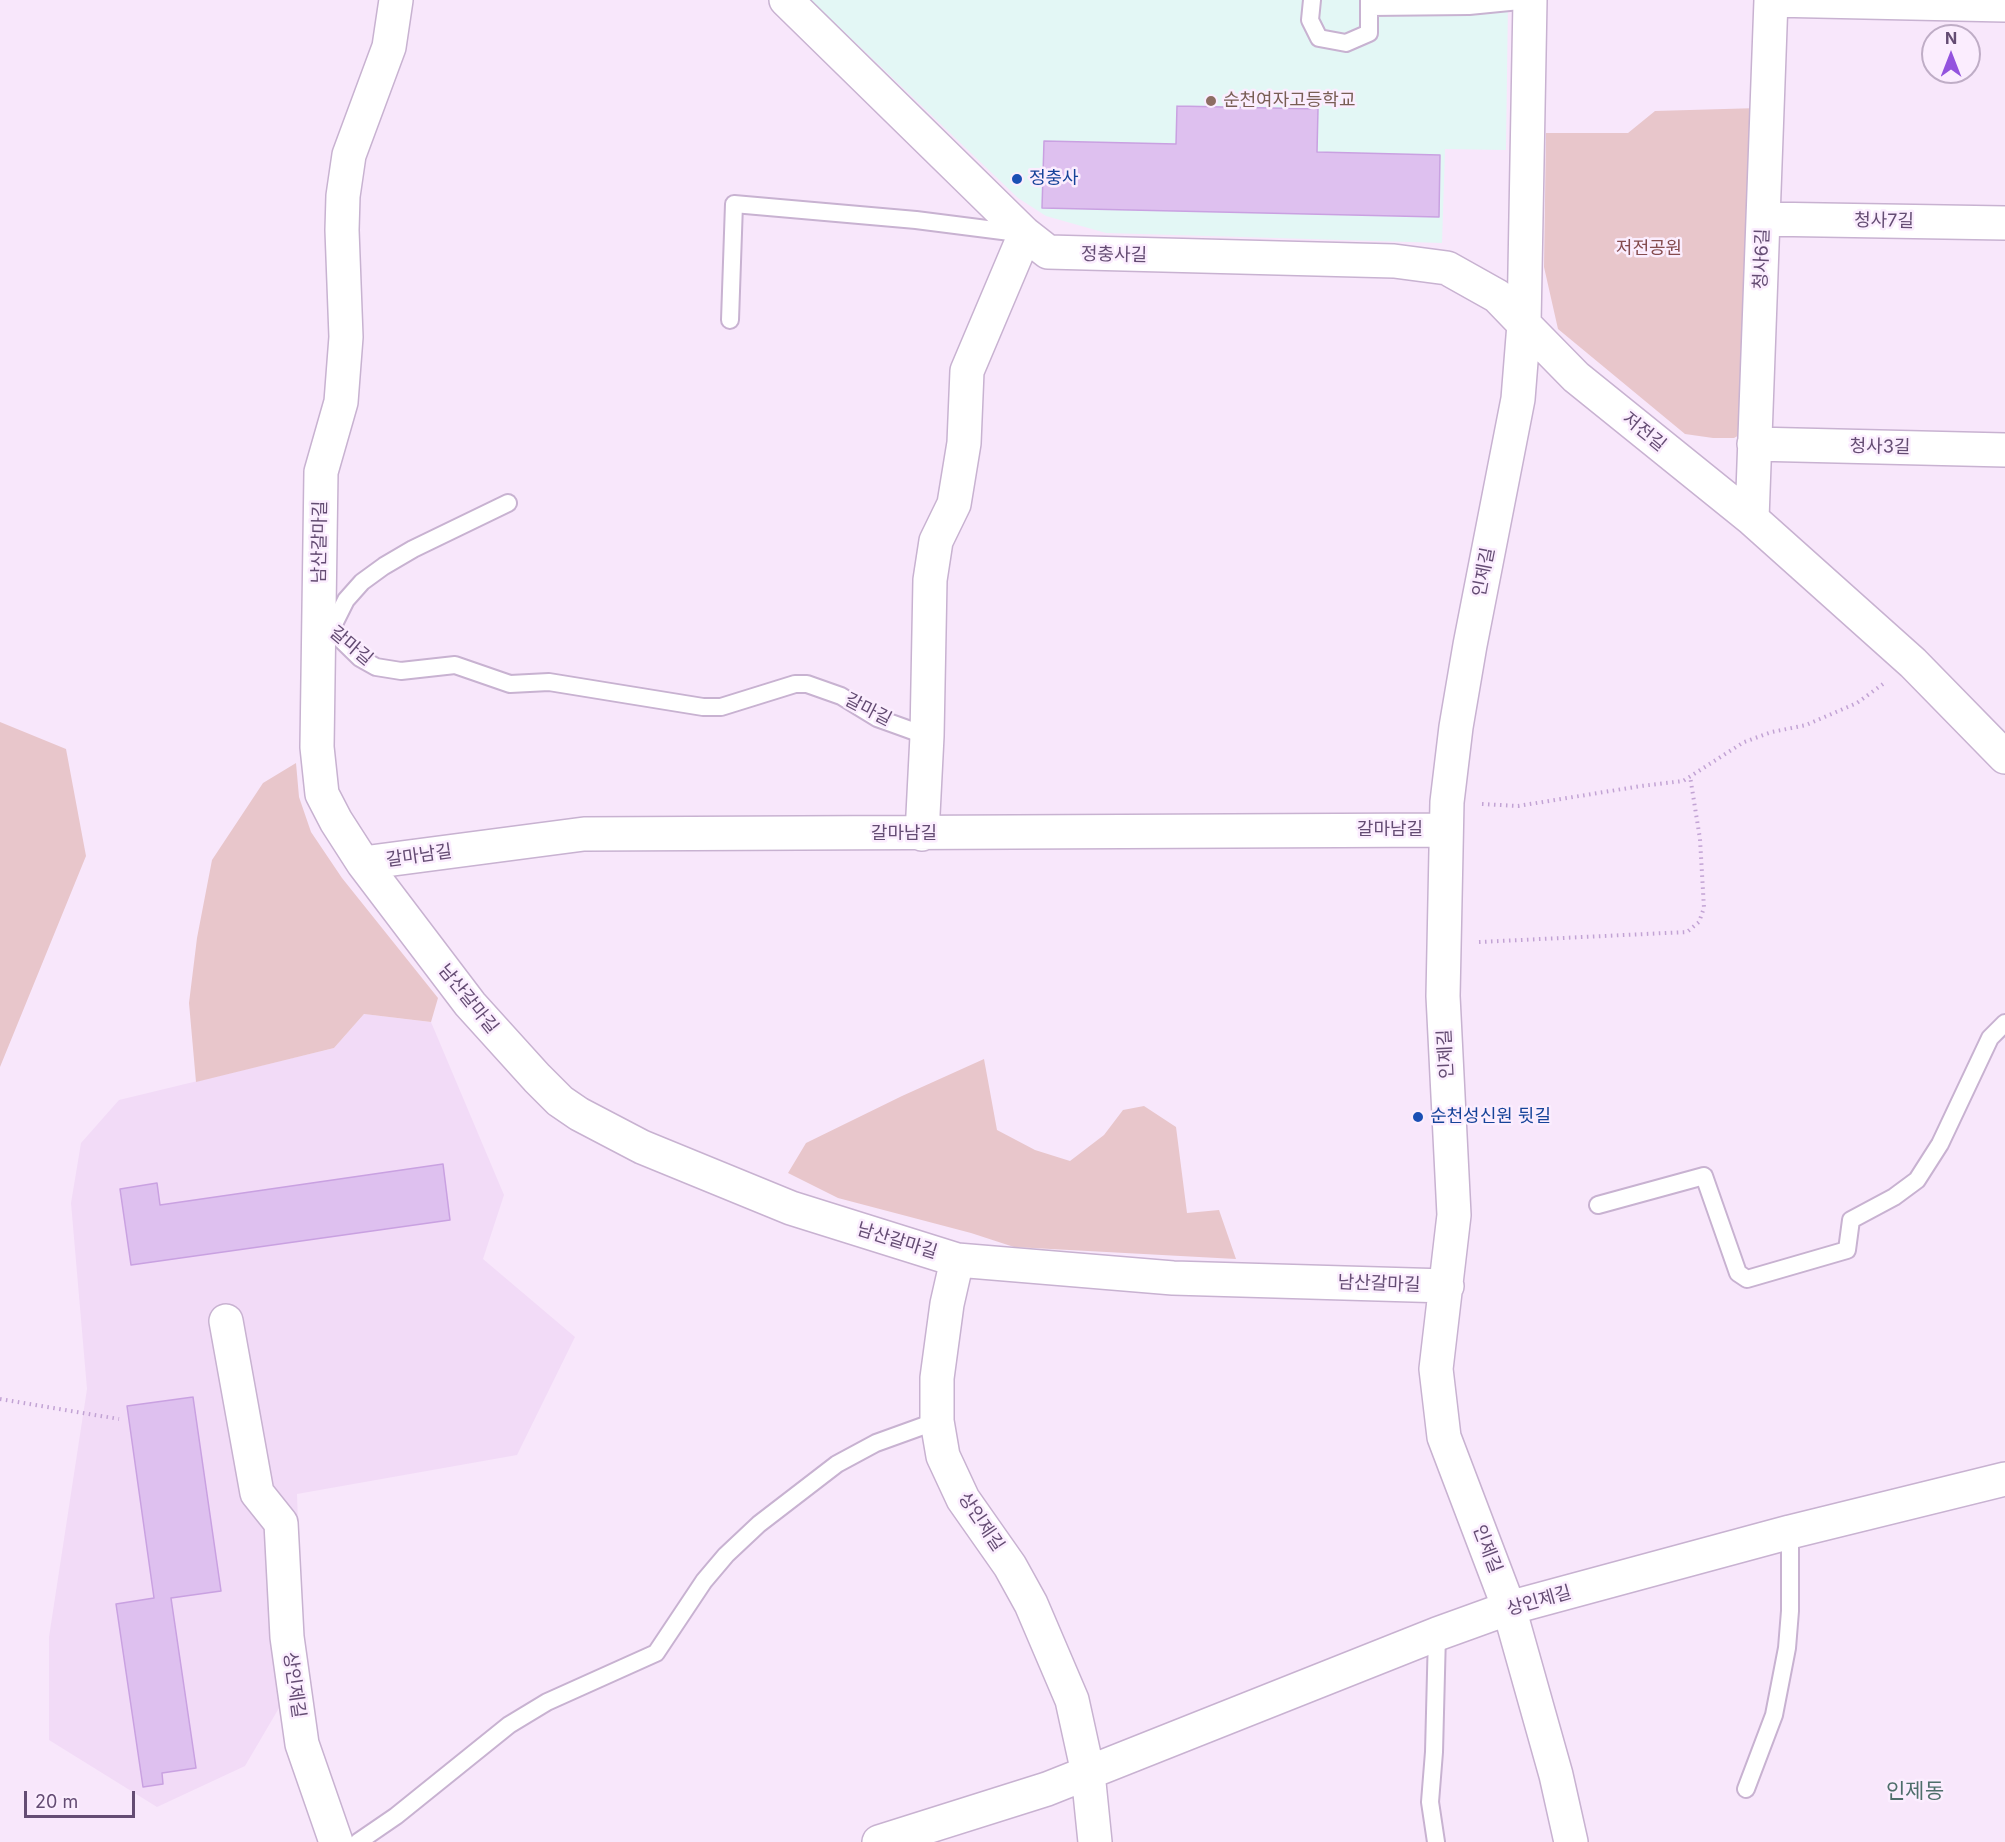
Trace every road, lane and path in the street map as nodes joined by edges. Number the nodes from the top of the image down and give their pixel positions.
1 (396, 0) edge
2 (786, 0) edge
3 (1312, 0) edge
4 (1530, 0) edge
5 (1771, 0) edge
6 (1369, 3) edge
7 (2005, 5) edge
8 (1763, 219) junction
9 (2005, 223) edge
10 (1025, 234) junction
11 (730, 320) dead end
12 (1524, 324) junction
13 (1754, 444) junction
14 (2005, 450) edge
15 (508, 503) dead end
16 (1752, 519) junction
17 (325, 624) junction
18 (1913, 663) junction
19 (927, 736) junction
20 (2005, 757) edge
21 (1690, 776) junction
22 (1447, 816) junction
23 (922, 834) junction
24 (363, 863) junction
25 (1445, 943) junction
26 (2005, 1023) edge
27 (1598, 1205) dead end
28 (957, 1260) junction
29 (1447, 1286) junction
30 (226, 1321) dead end
31 (0, 1399) edge
32 (119, 1419) dead end
33 (937, 1421) junction
34 (2005, 1479) edge
35 (1790, 1532) junction
36 (1509, 1608) junction
37 (1437, 1634) junction
38 (1088, 1773) junction
39 (1746, 1789) dead end
40 (897, 1839) edge
41 (336, 1842) edge
42 (358, 1842) edge
43 (1095, 1842) edge
44 (1436, 1842) edge
45 (1571, 1842) edge

1 - 17 street, 남산갈마길
2 - 10 street, 정충사길
3 - 6 lane
4 - 6 lane
4 - 12 street
5 - 7 street
5 - 8 street, 청사6길
8 - 9 street, 청사7길
8 - 13 street, 청사6길
10 - 11 lane
10 - 12 street, 정충사길
10 - 19 street
12 - 16 street, 저전길
12 - 22 street, 인제길
13 - 14 street, 청사3길
13 - 16 street, 청사6길
15 - 17 lane
16 - 18 street, 저전길
17 - 19 lane, 갈마길
17 - 24 street, 남산갈마길
18 - 20 street, 저전길
18 - 21 path
19 - 23 street
21 - 22 path
21 - 25 path
22 - 23 street, 갈마남길
22 - 25 street, 인제길
23 - 24 street, 갈마남길
24 - 28 street, 남산갈마길
25 - 29 street, 인제길
26 - 27 lane
28 - 29 street, 남산갈마길
28 - 33 street, 상인제길
29 - 36 street, 인제길
30 - 41 street, 상인제길
31 - 32 path
33 - 38 street, 상인제길
33 - 42 lane
34 - 35 street, 상인제길
35 - 36 street, 상인제길
35 - 39 lane
36 - 37 street, 상인제길
36 - 45 street, 인제길
37 - 38 street, 상인제길
37 - 44 lane
38 - 40 street, 상인제길
38 - 43 street, 상인제길

